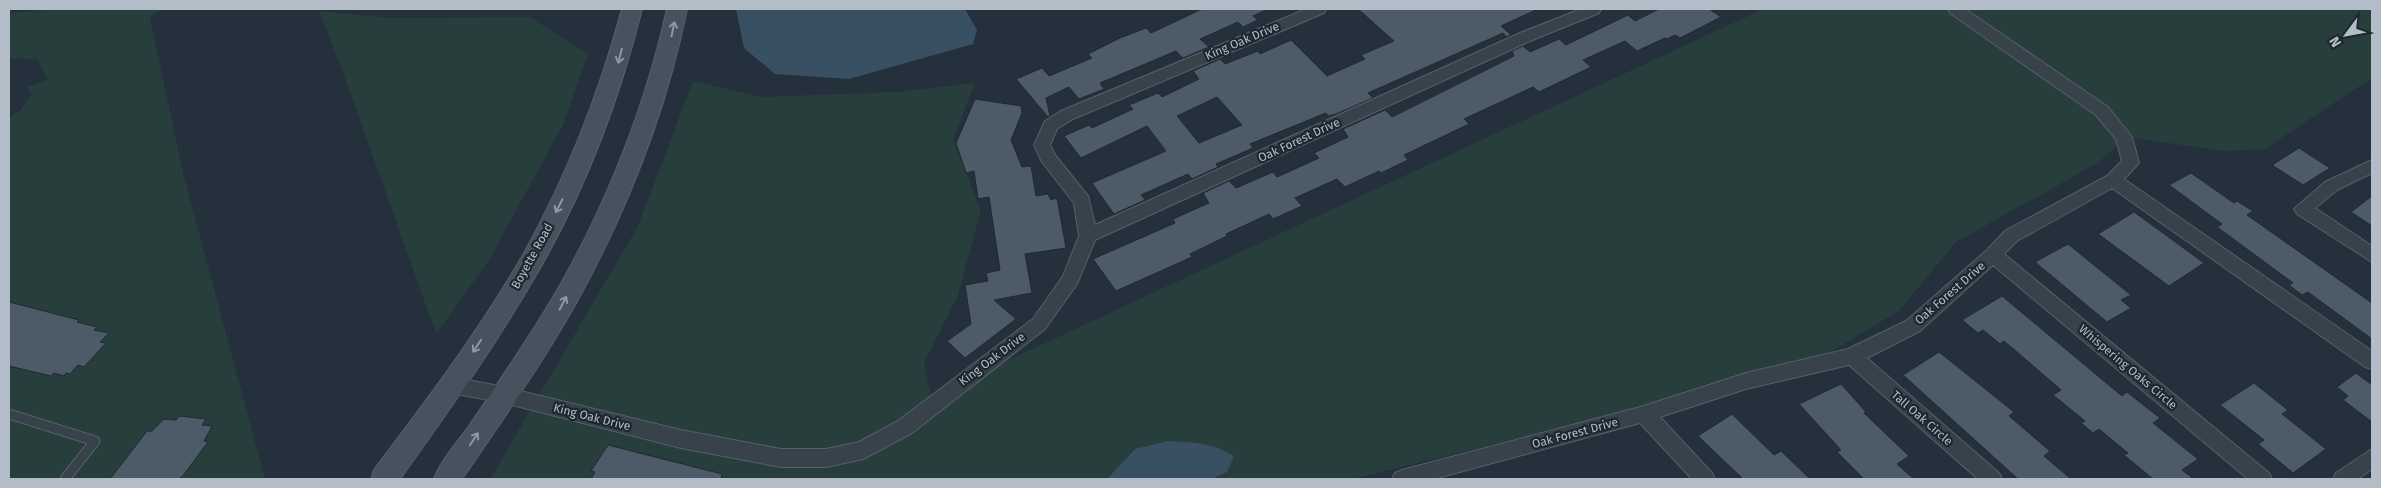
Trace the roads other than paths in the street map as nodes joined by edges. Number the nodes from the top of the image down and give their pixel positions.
1 (632, 9) edge
2 (677, 9) edge
3 (1318, 9) edge
4 (1594, 9) edge
5 (1955, 9) edge
6 (2372, 166) edge
7 (2112, 180) junction
8 (1088, 236) junction
9 (1993, 255) junction
10 (2372, 255) edge
11 (1852, 356) junction
12 (2372, 361) edge
13 (452, 385) junction
14 (504, 395) junction
15 (9, 414) edge
16 (1644, 414) junction
17 (2372, 458) edge
18 (65, 479) edge
19 (384, 479) edge
20 (447, 479) edge
21 (1402, 479) edge
22 (1705, 479) edge
23 (1992, 479) edge
24 (2262, 479) edge
25 (2343, 479) edge

1 -> 13 main road, Boyette Road
14 -> 2 main road
3 - 8 street, King Oak Drive
4 - 8 street, Oak Forest Drive
5 - 7 street, Oak Forest Drive
6 - 10 street
7 - 9 street, Oak Forest Drive
7 - 12 street
8 - 14 street, King Oak Drive
9 - 11 street, Oak Forest Drive
9 - 24 street, Whispering Oaks Circle
11 - 16 street, Oak Forest Drive
11 - 23 street, Tall Oak Circle
13 - 14 street, King Oak Drive
13 - 19 main road, Boyette Road
20 -> 14 main road
15 - 18 lane
16 - 21 street, Oak Forest Drive
16 - 22 street
17 - 25 street

